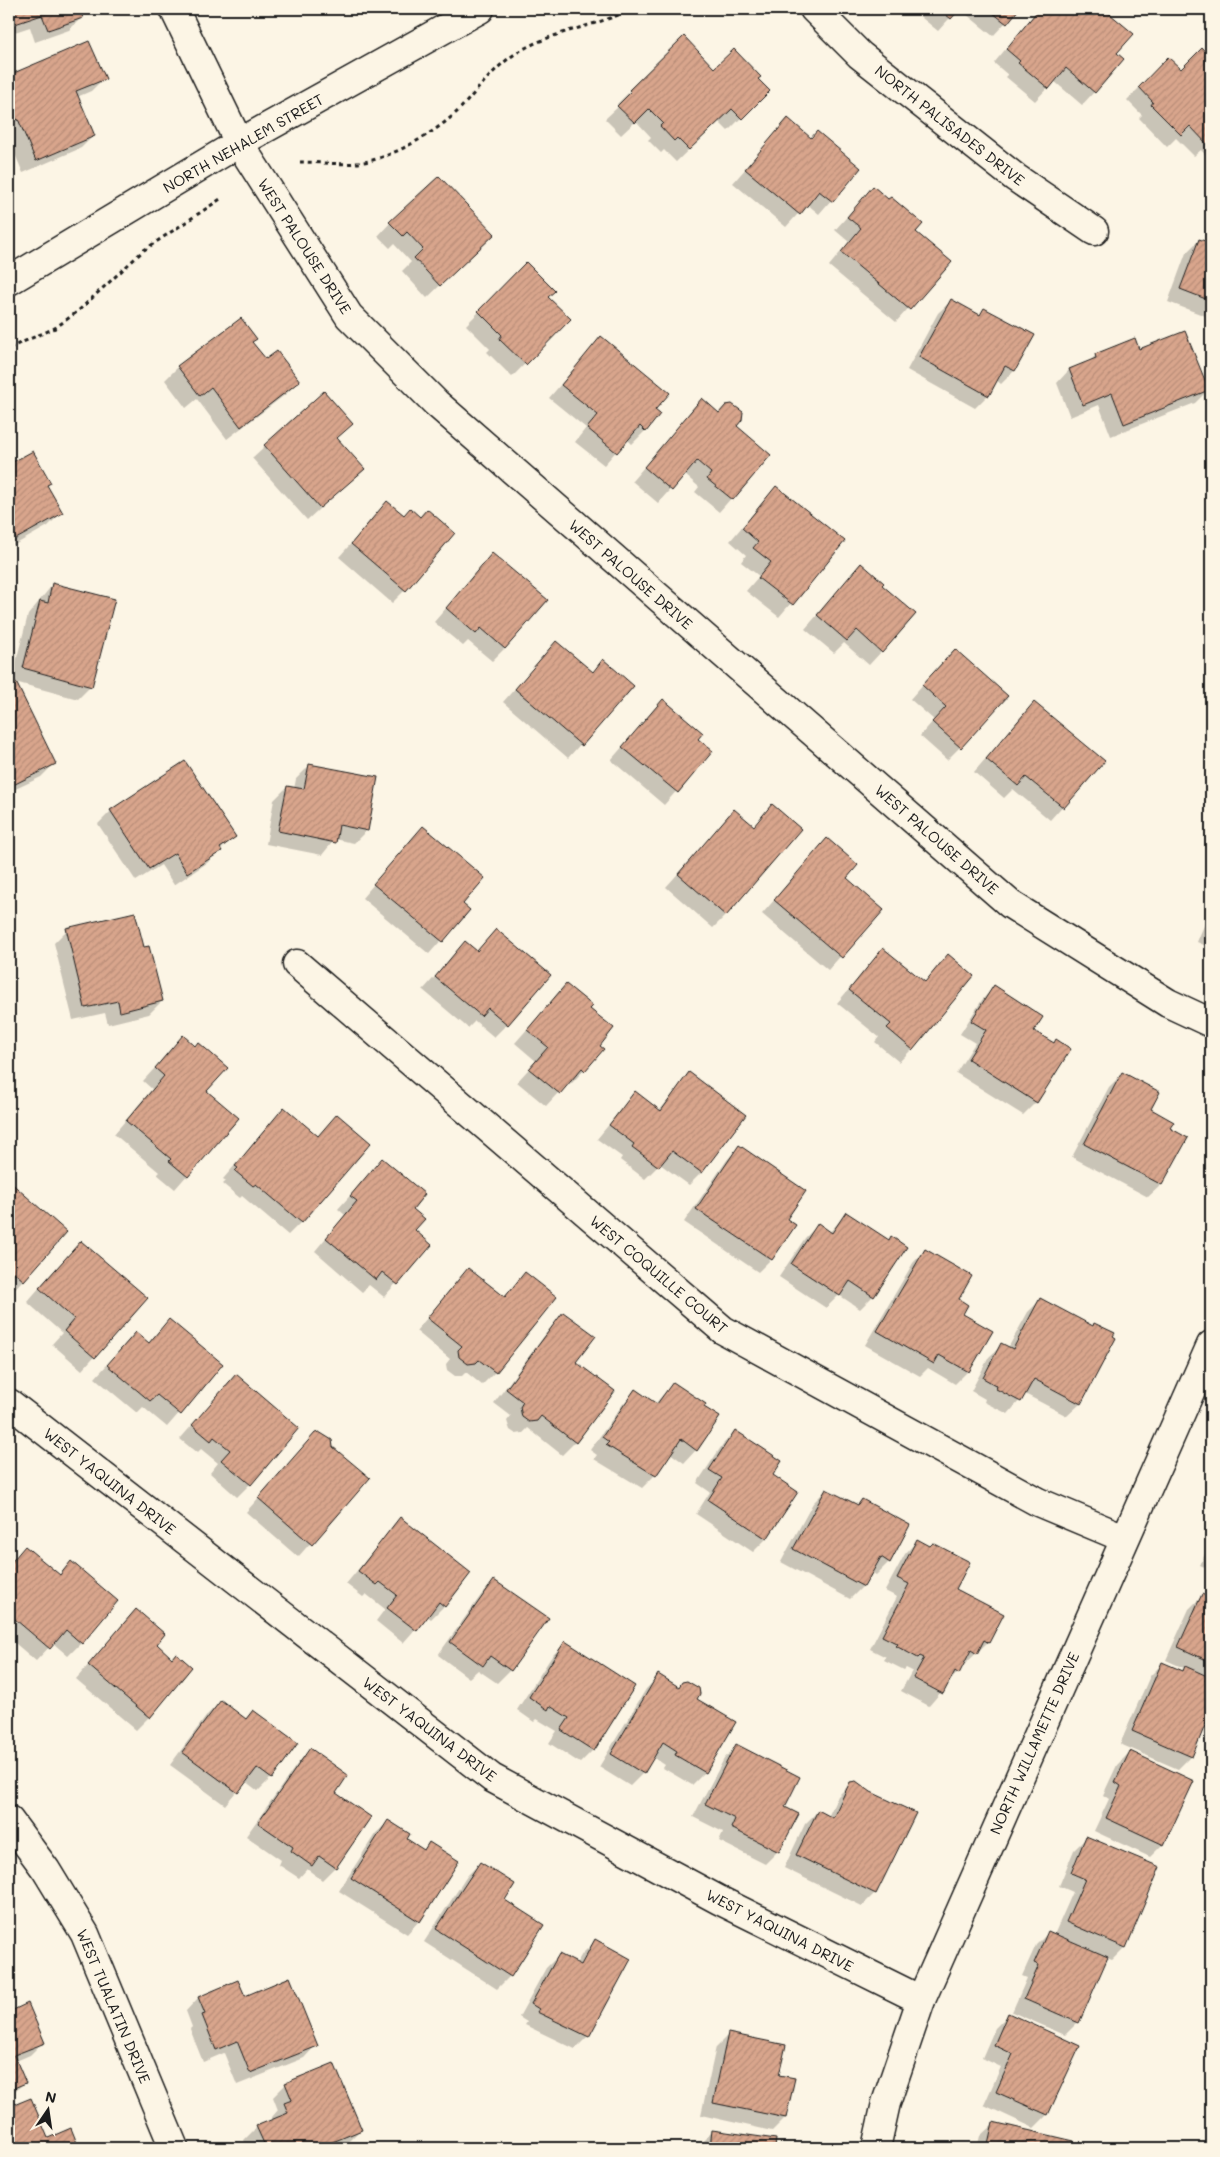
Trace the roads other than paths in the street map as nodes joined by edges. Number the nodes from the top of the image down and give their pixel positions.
1 (174, 9) edge
2 (480, 9) edge
3 (814, 9) edge
4 (238, 143) junction
5 (1094, 232) dead end
6 (9, 281) edge
7 (297, 964) dead end
8 (1211, 1023) edge
9 (1211, 1345) edge
10 (9, 1403) edge
11 (1124, 1538) junction
12 (9, 1820) edge
13 (921, 2000) junction
14 (174, 2148) edge
15 (876, 2148) edge

1 - 4 street, WEST PALOUSE DRIVE
2 - 4 street, NORTH NEHALEM STREET
3 - 5 street, NORTH PALISADES DRIVE
4 - 6 street, NORTH NEHALEM STREET
4 - 8 street, WEST PALOUSE DRIVE
7 - 11 street, WEST COQUILLE COURT
9 - 11 street, NORTH WILLAMETTE DRIVE
10 - 13 street, WEST YAQUINA DRIVE
11 - 13 street, NORTH WILLAMETTE DRIVE
12 - 14 street, WEST TUALATIN DRIVE
13 - 15 street, NORTH WILLAMETTE DRIVE

